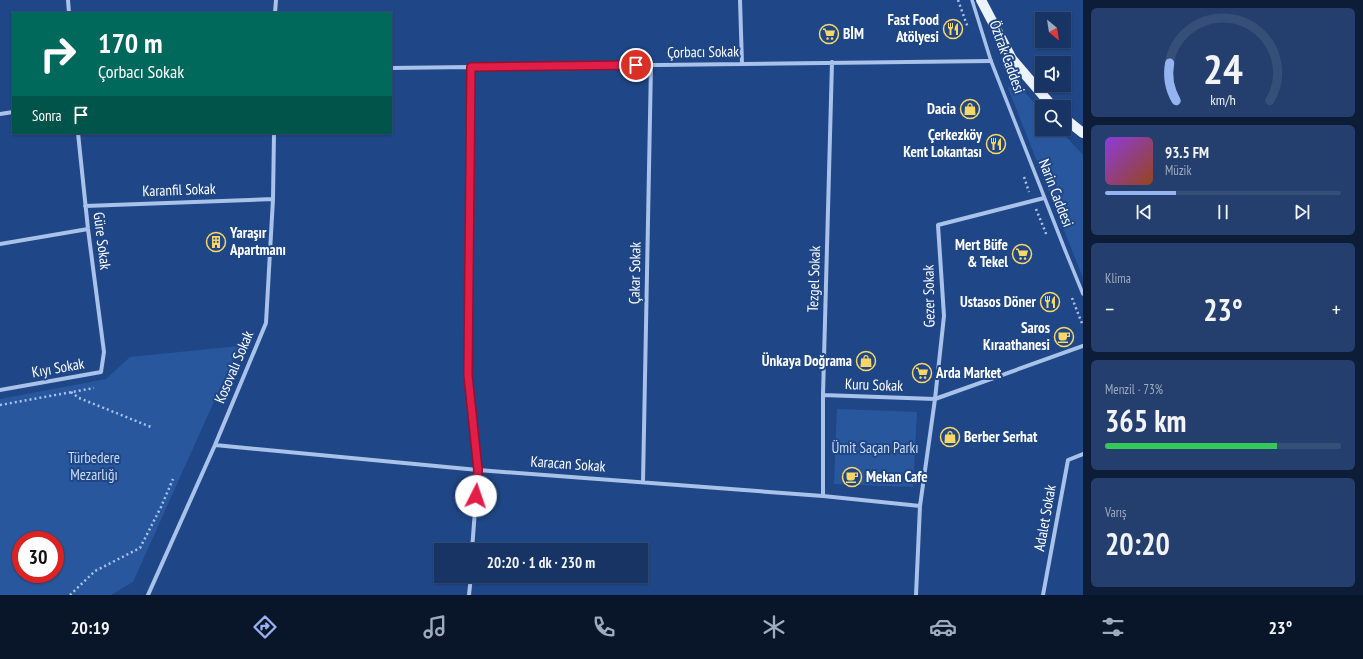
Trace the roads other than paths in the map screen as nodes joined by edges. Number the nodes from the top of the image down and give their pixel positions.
1 (68, 0) edge
2 (276, 0) edge
3 (740, 0) edge
4 (972, 0) edge
5 (984, 3) edge
6 (69, 12) edge
7 (275, 12) edge
8 (991, 61) junction
9 (832, 62) junction
10 (742, 64) junction
11 (651, 65) junction
12 (471, 67) junction
13 (392, 68) edge
14 (1047, 100) edge
15 (12, 112) edge
16 (0, 114) edge
17 (1071, 124) edge
18 (1083, 133) edge
19 (78, 134) edge
20 (274, 134) edge
21 (1025, 145) joint
22 (1044, 198) junction
23 (273, 199) junction
24 (85, 206) junction
25 (88, 229) junction
26 (0, 244) edge
27 (1083, 294) edge
28 (1083, 346) edge
29 (104, 352) joint
30 (0, 390) edge
31 (823, 395) junction
32 (935, 399) junction
33 (215, 445) junction
34 (1083, 454) edge
35 (478, 470) junction
36 (643, 482) junction
37 (824, 496) junction
38 (920, 506) junction
39 (473, 543) edge
40 (470, 583) edge
41 (148, 595) edge
42 (469, 595) edge
43 (916, 595) edge
44 (1043, 595) edge

1 - 6 street
2 - 7 street
3 - 10 street
4 - 8 street, Öztrak Caddesi
5 - 14 main road, Öztrak Caddesi
8 - 9 street, Çorbacı Sokak
8 - 21 street, Öztrak Caddesi
9 - 10 street, Çorbacı Sokak
9 - 31 street, Tezgel Sokak
10 - 11 street, Çorbacı Sokak
11 - 12 street, Çorbacı Sokak
11 - 36 street, Çakar Sokak
12 - 13 street, Çorbacı Sokak
12 - 35 street
15 - 16 street
17 - 18 main road
19 - 24 street, Güre Sokak
20 - 23 street, Kosovalı Sokak
21 - 22 street, Narin Caddesi
22 - 27 street, Narin Caddesi
22 - 32 street, Gezer Sokak
23 - 24 street, Karanfil Sokak
23 - 33 street, Kosovalı Sokak
24 - 25 street, Güre Sokak
25 - 26 street
25 - 29 street, Güre Sokak
28 - 32 street, Kuru Sokak
29 - 30 street, Kıyı Sokak
31 - 32 street, Kuru Sokak
31 - 37 street, Tezgel Sokak
32 - 38 street, Gezer Sokak
33 - 35 street, Karacan Sokak
33 - 41 street, Kosovalı Sokak
34 - 44 street, Adalet Sokak
35 - 36 street, Karacan Sokak
35 - 39 street
36 - 37 street, Karacan Sokak
37 - 38 street, Karacan Sokak
38 - 43 street, Gezer Sokak
40 - 42 street

